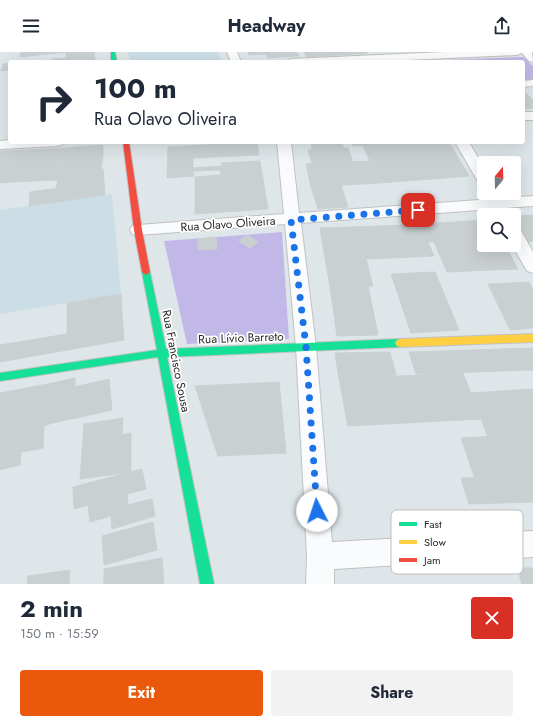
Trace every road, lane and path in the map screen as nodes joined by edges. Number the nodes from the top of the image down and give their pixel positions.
1 (517, 52) edge
2 (526, 52) edge
3 (412, 57) edge
4 (533, 59) edge
5 (339, 60) edge
6 (19, 144) edge
7 (126, 144) edge
8 (284, 144) edge
9 (463, 144) edge
10 (0, 145) edge
11 (477, 168) edge
12 (533, 201) edge
13 (498, 204) edge
14 (291, 220) junction
15 (138, 230) junction
16 (521, 246) edge
17 (533, 267) edge
18 (533, 338) edge
19 (306, 347) junction
20 (162, 353) junction
21 (0, 377) edge
22 (533, 544) edge
23 (523, 545) edge
24 (391, 552) edge
25 (320, 556) junction
26 (207, 584) edge
27 (320, 584) edge

1 - 3 street
2 - 4 street
3 - 5 street
6 - 10 street
7 - 15 street, Rua Francisco Sousa
8 - 14 street
9 - 11 street
12 - 13 street, Rua Olavo Oliveira
13 - 14 street, Rua Olavo Oliveira
14 - 15 street, Rua Olavo Oliveira
14 - 19 street
15 - 20 street, Rua Francisco Sousa
16 - 17 street
18 - 19 street, Rua Lívio Barreto
19 - 20 street, Rua Lívio Barreto
19 - 25 street
20 - 21 street, Rua Lívio Barreto
20 - 26 street, Rua Francisco Sousa
22 - 23 street
24 - 25 street
25 - 27 street

